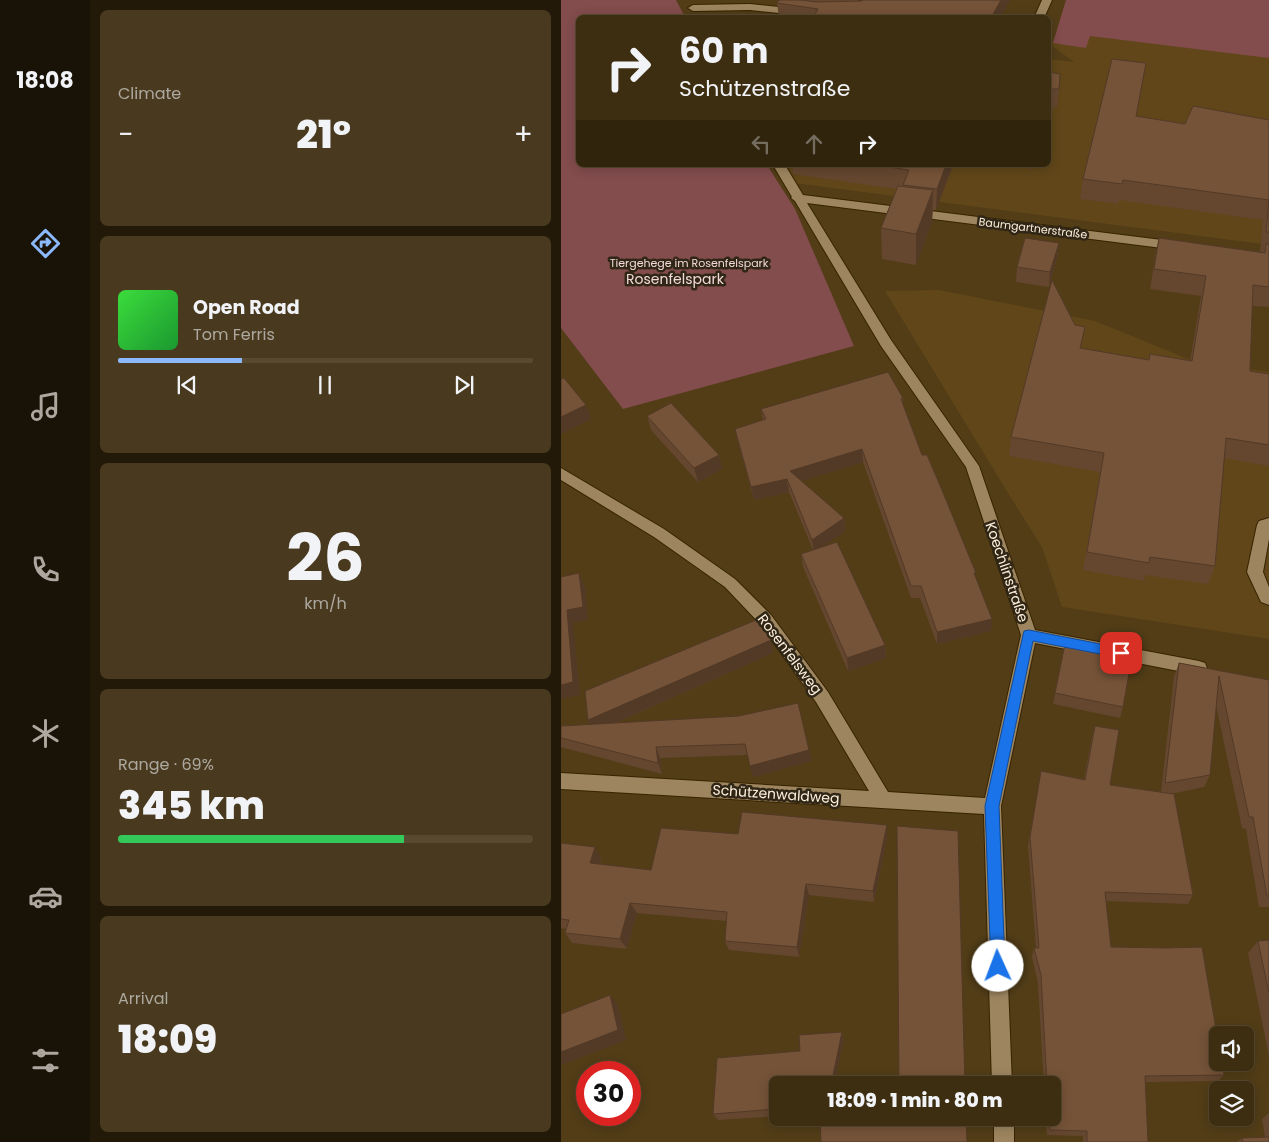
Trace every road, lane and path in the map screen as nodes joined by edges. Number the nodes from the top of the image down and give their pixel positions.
1 (1047, 0) edge
2 (691, 4) edge
3 (809, 13) edge
4 (1040, 15) edge
5 (780, 167) edge
6 (797, 198) junction
7 (1191, 248) edge
8 (561, 473) edge
9 (1269, 524) edge
10 (1269, 599) edge
11 (1029, 635) junction
12 (1211, 671) edge
13 (561, 781) edge
14 (884, 801) junction
15 (992, 806) junction
16 (1002, 1076) edge
17 (1003, 1126) edge
18 (1004, 1142) edge

1 - 4 street
2 - 3 street
5 - 6 street, Koechlinstraße
6 - 7 street, Baumgartnerstraße
6 - 11 street, Koechlinstraße
8 - 14 street, Rosenfelsweg
9 - 10 street
11 - 12 street
11 - 15 street, Koechlinstraße
13 - 14 street, Schützenwaldweg
14 - 15 street, Schützenwaldweg
15 - 16 street, Koechlinstraße
17 - 18 street

